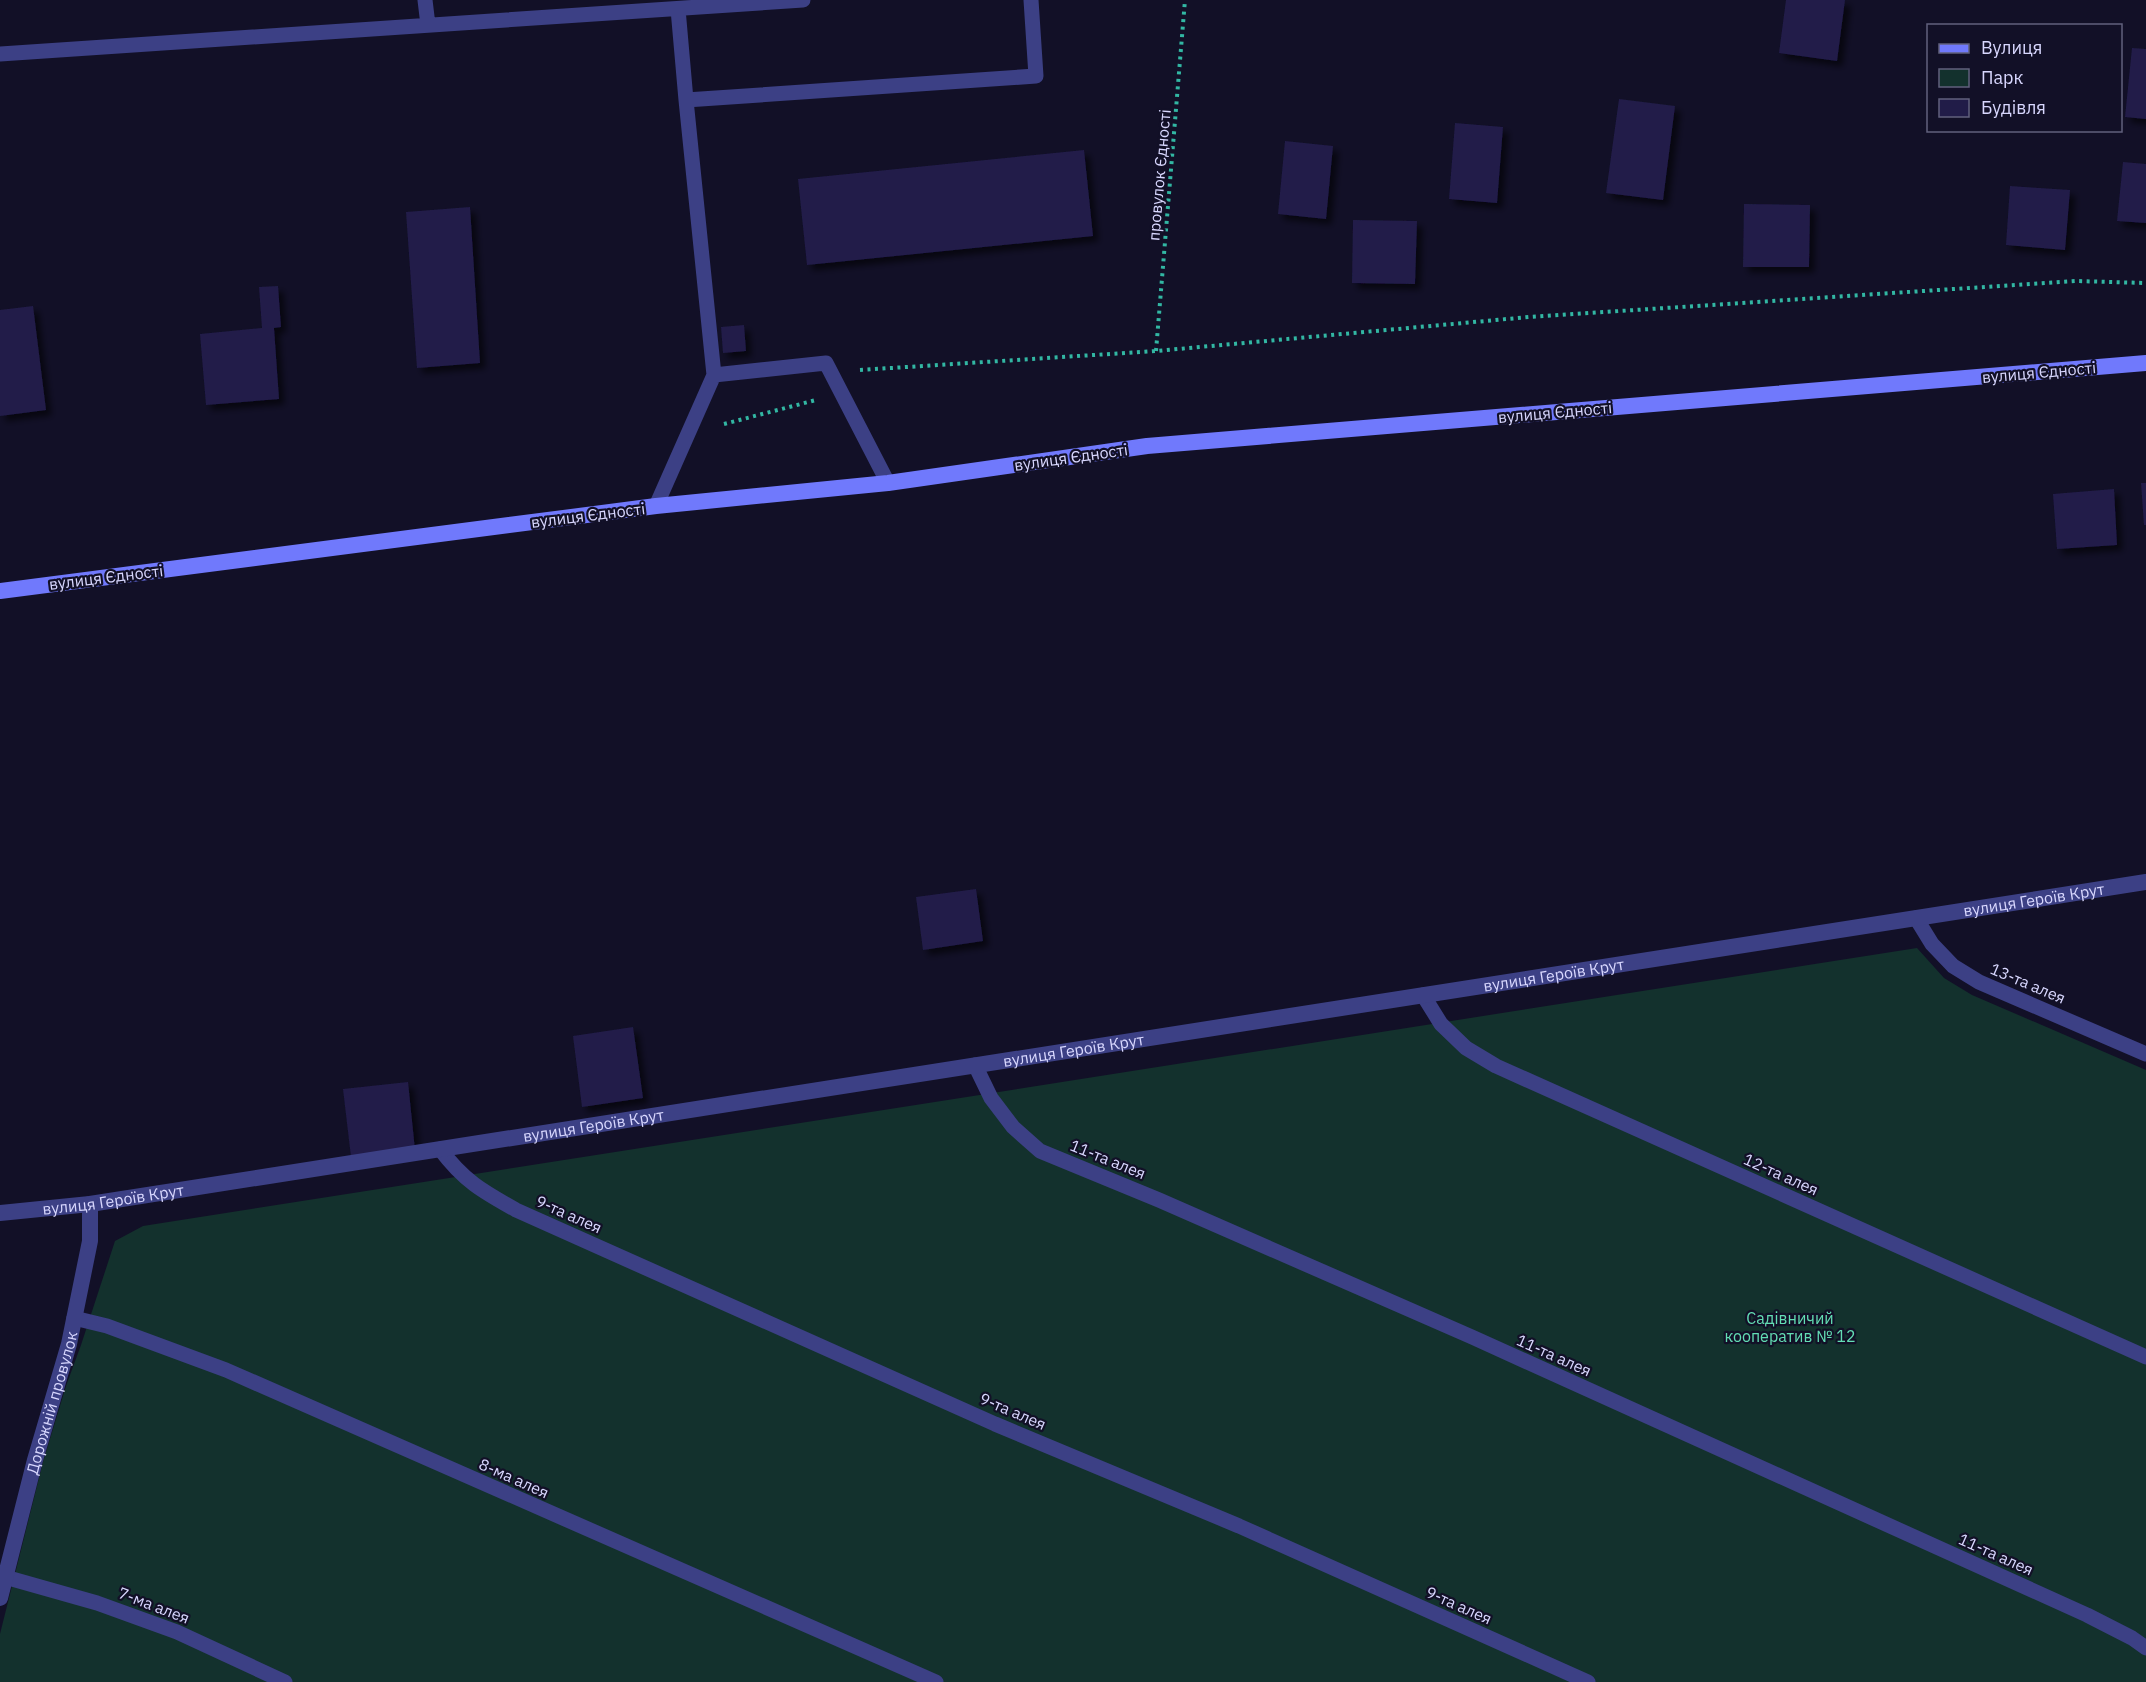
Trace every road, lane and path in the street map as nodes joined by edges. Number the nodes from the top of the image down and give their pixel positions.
1 (425, 0) edge
2 (803, 0) edge
3 (1031, 0) edge
4 (1185, 0) edge
5 (678, 9) junction
6 (428, 25) junction
7 (0, 54) edge
8 (686, 100) junction
9 (2146, 283) edge
10 (1156, 351) junction
11 (2146, 363) edge
12 (859, 370) dead end
13 (714, 375) junction
14 (819, 399) dead end
15 (723, 424) dead end
16 (888, 483) junction
17 (656, 506) junction
18 (0, 591) edge
19 (2146, 882) edge
20 (1916, 918) junction
21 (1423, 995) junction
22 (2146, 1054) edge
23 (975, 1065) junction
24 (441, 1149) junction
25 (90, 1204) junction
26 (0, 1213) edge
27 (74, 1318) junction
28 (2146, 1357) edge
29 (5, 1577) junction
30 (0, 1598) edge
31 (2146, 1648) edge
32 (285, 1682) edge
33 (936, 1682) edge
34 (1588, 1682) edge

1 - 6 lane
2 - 5 lane
3 - 8 lane
4 - 10 path, провулок Єдності
5 - 6 lane
5 - 8 lane
6 - 7 lane
8 - 13 lane
9 - 10 path
10 - 12 path
11 - 16 main road, вулиця Єдності
13 - 16 lane
13 - 17 lane
14 - 15 path
16 - 17 main road, вулиця Єдності
17 - 18 main road, вулиця Єдності
19 - 20 street, вулиця Героїв Крут
20 - 21 street, вулиця Героїв Крут
20 - 22 lane, 13-та алея
21 - 23 street, вулиця Героїв Крут
21 - 28 lane, 12-та алея
23 - 24 street, вулиця Героїв Крут
23 - 31 lane, 11-та алея
24 - 25 street, вулиця Героїв Крут
24 - 34 lane, 9-та алея
25 - 26 street, вулиця Героїв Крут
25 - 27 street, Дорожній провулок
27 - 29 street, Дорожній провулок
27 - 33 lane, 8-ма алея
29 - 30 street, Дорожній провулок
29 - 32 lane, 7-ма алея

